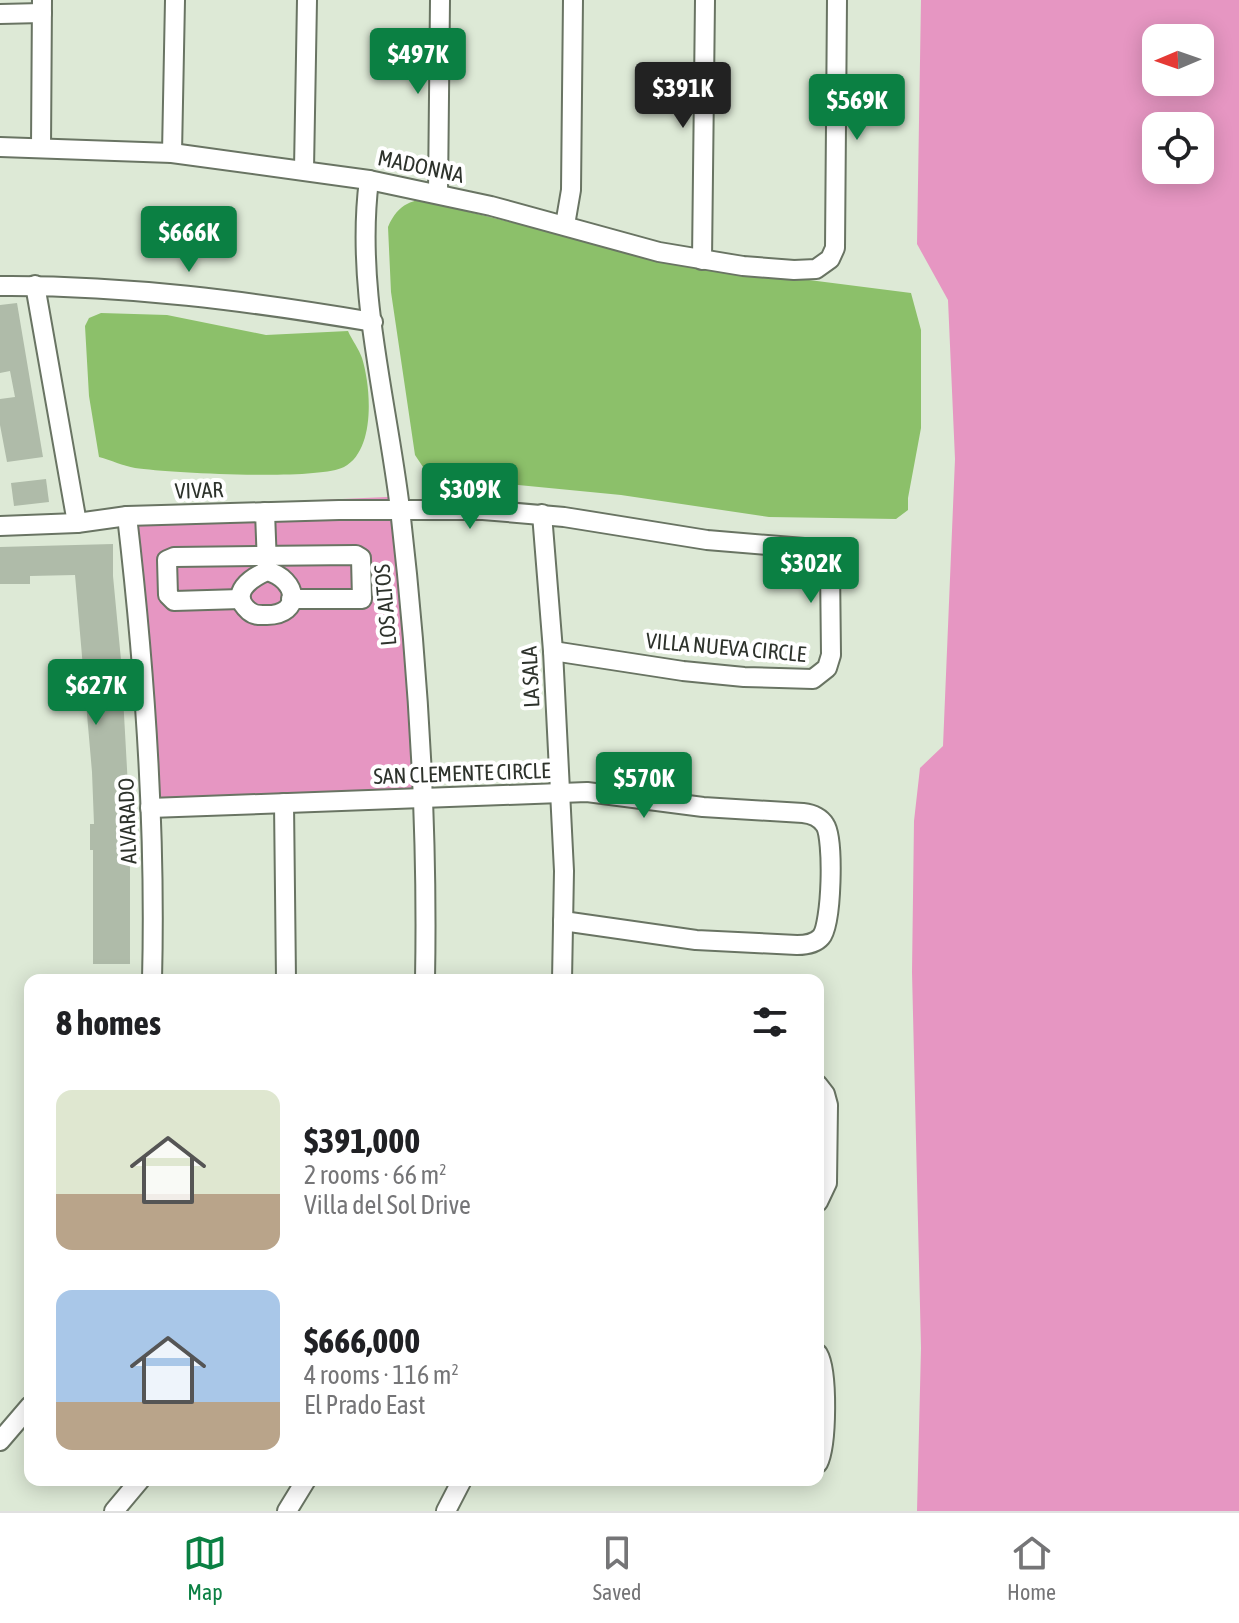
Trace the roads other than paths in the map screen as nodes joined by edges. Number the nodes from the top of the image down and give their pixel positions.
1 (175, 0) edge
2 (307, 0) edge
3 (440, 0) edge
4 (573, 0) edge
5 (705, 0) edge
6 (837, 0) edge
7 (42, 7) edge
8 (0, 14) edge
9 (0, 147) edge
10 (41, 147) junction
11 (172, 153) junction
12 (304, 169) junction
13 (369, 180) junction
14 (438, 193) junction
15 (565, 225) junction
16 (702, 260) junction
17 (35, 285) junction
18 (0, 286) edge
19 (373, 322) junction
20 (400, 509) junction
21 (265, 512) junction
22 (542, 514) junction
23 (127, 516) junction
24 (77, 523) junction
25 (0, 526) edge
26 (267, 564) junction
27 (241, 599) junction
28 (291, 599) junction
29 (553, 651) junction
30 (560, 793) junction
31 (422, 798) junction
32 (284, 803) junction
33 (150, 808) junction
34 (563, 921) junction
35 (152, 974) edge
36 (286, 974) edge
37 (425, 974) edge
38 (562, 974) edge
39 (824, 1093) edge
40 (824, 1189) edge
41 (24, 1413) edge
42 (0, 1441) edge
43 (135, 1486) edge
44 (302, 1486) edge
45 (459, 1486) edge
46 (114, 1511) edge
47 (287, 1511) edge
48 (446, 1511) edge

1 - 11 street
2 - 12 street
3 - 14 street
4 - 15 street
5 - 16 street
6 - 16 street, MADONNA
7 - 8 street
7 - 10 street
9 - 10 street, MADONNA
10 - 11 street, MADONNA
11 - 12 street, MADONNA
12 - 13 street, MADONNA
13 - 14 street, MADONNA
13 - 19 street, LOS ALTOS
14 - 15 street, MADONNA
15 - 16 street, MADONNA
17 - 18 street
17 - 19 street
17 - 24 street
19 - 20 street, LOS ALTOS
20 - 21 street, VIVAR
20 - 22 street
20 - 31 street, LOS ALTOS
21 - 23 street, VIVAR
21 - 26 street
22 - 29 street, LA SALA
22 - 29 street, VILLA NUEVA CIRCLE
23 - 24 street, VIVAR
23 - 33 street, ALVARADO
24 - 25 street, VIVAR
26 - 27 street
26 - 27 street
26 - 28 street
26 - 28 street
27 - 28 street
29 - 30 street, LA SALA
30 - 31 street, SAN CLEMENTE CIRCLE
30 - 34 street, LA SALA
30 - 34 street, SAN CLEMENTE CIRCLE
31 - 32 street, SAN CLEMENTE CIRCLE
31 - 37 street, LOS ALTOS
32 - 33 street, SAN CLEMENTE CIRCLE
32 - 36 street
33 - 35 street, ALVARADO
34 - 38 street, LA SALA
39 - 40 street
41 - 42 street
43 - 46 street
44 - 47 street
45 - 48 street

